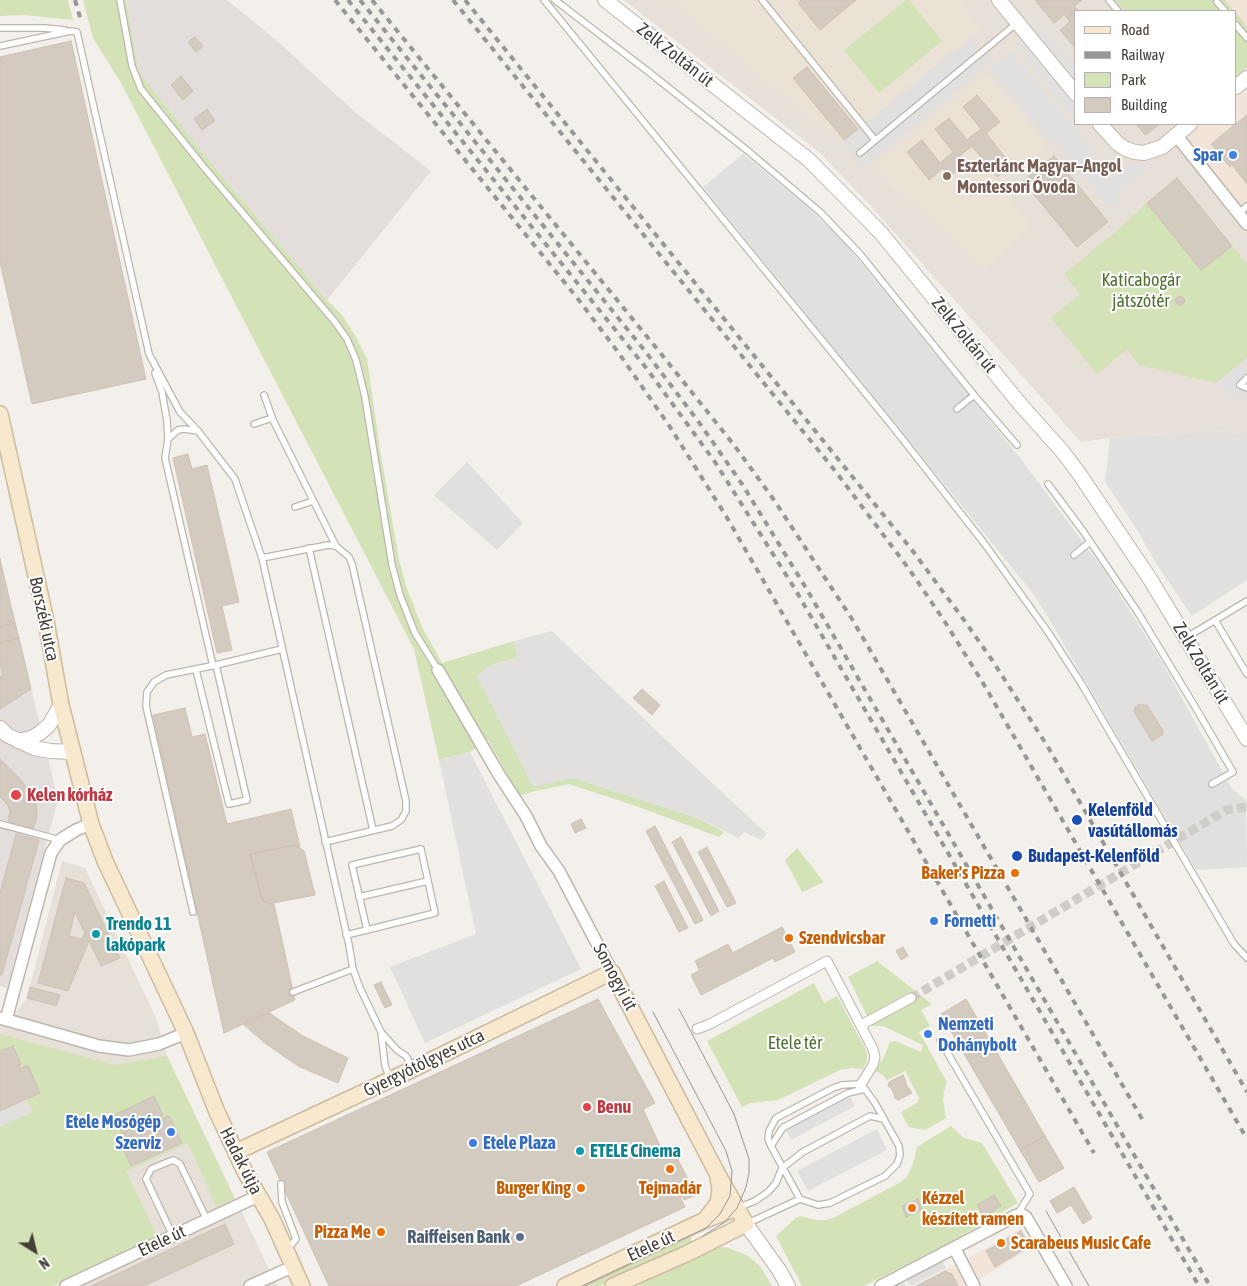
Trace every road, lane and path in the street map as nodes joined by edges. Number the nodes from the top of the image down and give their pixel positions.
1 (120, 0) edge
2 (544, 0) edge
3 (555, 0) edge
4 (605, 0) edge
5 (762, 0) edge
6 (998, 0) edge
7 (1109, 0) edge
8 (1217, 2) dead end
9 (1117, 10) edge
10 (1224, 10) edge
11 (1017, 23) junction
12 (1237, 26) edge
13 (0, 28) edge
14 (71, 31) junction
15 (1247, 38) edge
16 (0, 46) edge
17 (1247, 78) edge
18 (1237, 86) edge
19 (1074, 92) edge
20 (1101, 125) edge
21 (1189, 125) edge
22 (1176, 135) junction
23 (875, 140) junction
24 (860, 153) dead end
25 (1243, 210) edge
26 (1247, 224) edge
27 (149, 354) junction
28 (1247, 378) edge
29 (1247, 388) edge
30 (264, 395) dead end
31 (974, 395) junction
32 (957, 409) dead end
33 (0, 414) edge
34 (272, 418) junction
35 (254, 424) dead end
36 (198, 431) junction
37 (168, 439) junction
38 (1017, 444) dead end
39 (1048, 484) dead end
40 (313, 501) junction
41 (295, 507) dead end
42 (1090, 542) junction
43 (336, 546) junction
44 (310, 548) junction
45 (1074, 555) dead end
46 (262, 558) junction
47 (1247, 601) edge
48 (1215, 620) junction
49 (1186, 638) junction
50 (282, 648) junction
51 (215, 666) junction
52 (196, 670) junction
53 (438, 670) joint
54 (1247, 674) edge
55 (61, 705) junction
56 (0, 728) edge
57 (1247, 739) edge
58 (18, 741) junction
59 (72, 752) junction
60 (1212, 784) dead end
61 (0, 824) edge
62 (91, 824) junction
63 (373, 830) junction
64 (60, 840) junction
65 (326, 842) junction
66 (428, 881) junction
67 (359, 898) junction
68 (193, 912) dead end
69 (367, 930) junction
70 (346, 935) junction
71 (1247, 958) edge
72 (152, 964) joint
73 (353, 969) junction
74 (612, 972) junction
75 (293, 992) dead end
76 (911, 998) tunnel mouth
77 (3, 1019) edge
78 (861, 1025) junction
79 (697, 1029) dead end
80 (381, 1032) junction
81 (186, 1033) junction
82 (940, 1040) dead end
83 (413, 1069) junction
84 (390, 1080) junction
85 (862, 1087) junction
86 (884, 1119) junction
87 (772, 1146) junction
88 (236, 1152) junction
89 (782, 1168) junction
90 (718, 1175) junction
91 (282, 1184) dead end
92 (258, 1196) junction
93 (800, 1199) junction
94 (737, 1208) junction
95 (1017, 1215) junction
96 (208, 1220) junction
97 (705, 1220) junction
98 (746, 1224) junction
99 (173, 1236) junction
100 (955, 1248) junction
101 (287, 1250) junction
102 (294, 1266) junction
103 (66, 1286) edge
104 (250, 1286) edge
105 (302, 1286) edge
106 (565, 1286) edge
107 (613, 1286) edge
108 (788, 1286) edge
109 (881, 1286) edge
110 (974, 1286) edge
111 (1066, 1286) edge

1 - 53 lane
2 - 71 lane
3 - 31 lane
4 - 49 street, Zelk Zoltán út
5 - 23 lane
6 - 11 street
7 - 9 lane
8 - 10 lane
11 - 19 street
11 - 23 lane
12 - 15 lane
13 - 14 lane
14 - 16 lane
14 - 27 lane
17 - 18 street
20 - 22 street
21 - 22 street
22 - 25 street
23 - 24 lane
25 - 26 street
27 - 36 lane
27 - 37 lane
28 - 29 lane
30 - 34 lane
31 - 32 lane
31 - 38 lane
33 - 55 main road, Borszéki utca
34 - 35 lane
34 - 40 lane
36 - 37 lane
36 - 46 lane
37 - 51 lane
39 - 42 lane
40 - 41 lane
40 - 43 lane
42 - 45 lane
42 - 60 lane
43 - 44 lane
43 - 63 lane
44 - 46 lane
44 - 63 lane
46 - 50 lane
47 - 48 lane
48 - 49 lane
48 - 54 lane
49 - 57 street, Zelk Zoltán út
50 - 51 lane
50 - 65 lane
51 - 52 lane
51 - 52 lane
52 - 68 lane
53 - 74 street, Somogyi út
55 - 58 street
55 - 59 main road, Borszéki utca
56 - 58 street
58 - 59 street
59 - 62 main road, Borszéki utca
61 - 64 lane
62 - 64 street
62 - 72 main road, Borszéki utca
63 - 65 lane
64 - 77 street
65 - 70 lane
66 - 67 lane
66 - 67 lane
66 - 69 lane
67 - 69 lane
69 - 70 lane
70 - 73 lane
72 - 81 main road, Hadak útja
73 - 75 lane
73 - 80 lane
74 - 83 main road, Gyergyótölgyes utca
74 - 90 main road, Somogyi út
76 - 78 street
77 - 81 street
78 - 79 street
78 - 85 street
80 - 83 lane
80 - 84 lane
81 - 88 main road, Hadak útja
82 - 95 lane
83 - 84 main road, Gyergyótölgyes utca
84 - 88 main road, Gyergyótölgyes utca
85 - 86 lane
85 - 87 lane
85 - 87 lane
86 - 89 lane
86 - 93 lane
87 - 89 lane
88 - 92 main road, Hadak útja
89 - 93 lane
89 - 94 lane
90 - 94 main road, Somogyi út
90 - 97 main road
91 - 101 lane
92 - 96 street, Etele út
92 - 101 main road, Hadak útja
93 - 98 lane
94 - 97 main road, Etele út
94 - 98 main road, Somogyi út
95 - 100 street
95 - 111 street
96 - 99 street, Etele út
96 - 99 lane
97 - 106 main road, Etele út
98 - 107 main road, Etele út
98 - 108 street, Somogyi út
99 - 103 street, Etele út
100 - 109 street
100 - 110 street
101 - 102 main road, Hadak útja
102 - 104 street
102 - 105 main road, Hadak útja

